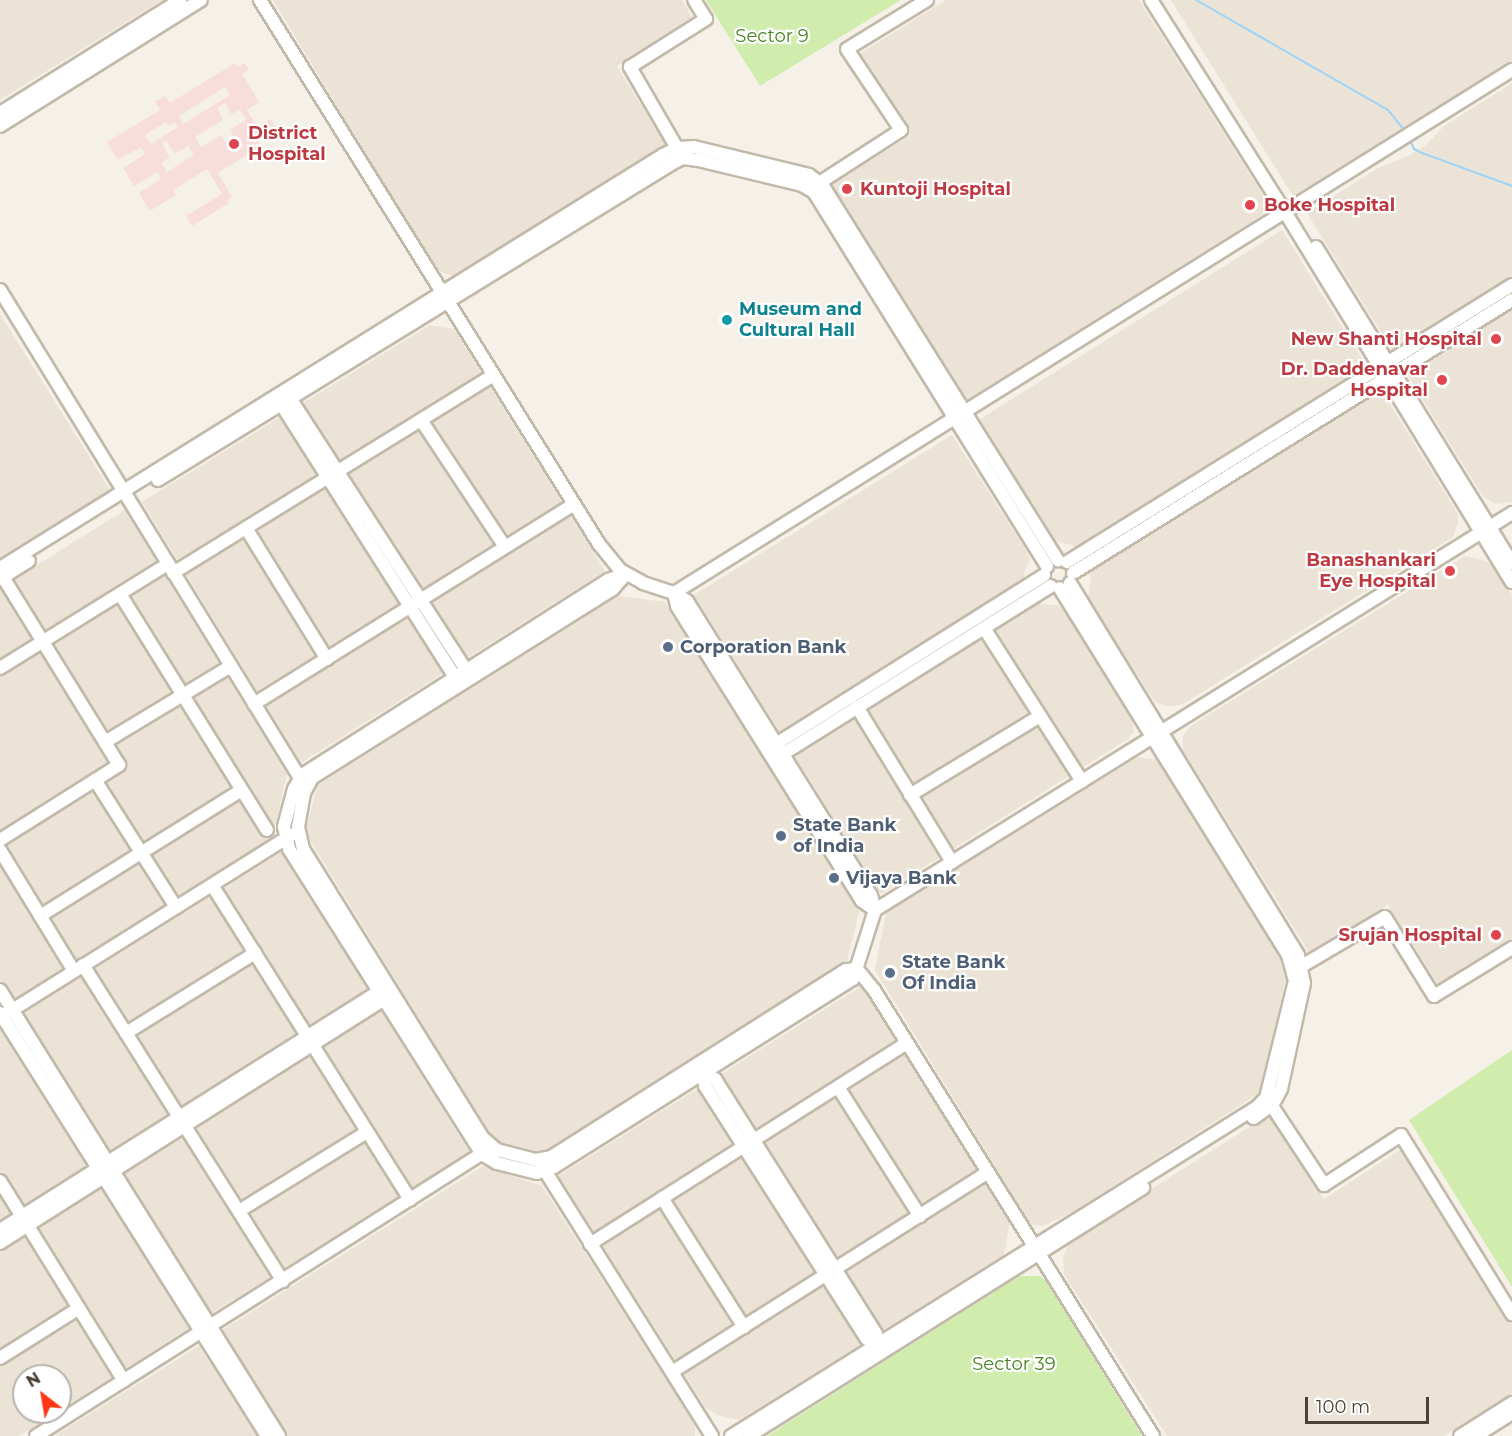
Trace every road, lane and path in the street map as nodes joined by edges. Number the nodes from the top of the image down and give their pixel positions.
1 (180, 0) edge
2 (201, 0) edge
3 (260, 0) edge
4 (694, 0) edge
5 (927, 0) edge
6 (1151, 0) edge
7 (1161, 0) edge
8 (1512, 70) edge
9 (0, 112) edge
10 (0, 126) edge
11 (680, 153) junction
12 (815, 186) junction
13 (1289, 210) junction
14 (1512, 285) edge
15 (0, 290) edge
16 (444, 297) junction
17 (1512, 300) edge
18 (1387, 371) junction
19 (493, 375) junction
20 (284, 398) junction
21 (959, 416) junction
22 (421, 420) junction
23 (333, 474) junction
24 (126, 496) junction
25 (574, 504) junction
26 (1512, 513) edge
27 (246, 528) junction
28 (1485, 530) junction
29 (505, 547) junction
30 (1512, 563) edge
31 (171, 568) junction
32 (626, 574) junction
33 (1059, 574) junction
34 (1, 575) edge
35 (1512, 582) edge
36 (674, 593) junction
37 (120, 594) junction
38 (415, 603) junction
39 (984, 628) junction
40 (43, 642) junction
41 (327, 659) junction
42 (231, 666) junction
43 (0, 668) edge
44 (460, 674) junction
45 (183, 695) junction
46 (254, 704) junction
47 (857, 707) junction
48 (1040, 716) junction
49 (1157, 735) junction
50 (105, 742) junction
51 (777, 751) junction
52 (95, 780) junction
53 (304, 782) junction
54 (1082, 782) junction
55 (242, 790) junction
56 (910, 795) junction
57 (267, 830) dead end
58 (299, 830) junction
59 (287, 837) junction
60 (0, 840) edge
61 (0, 850) edge
62 (142, 853) junction
63 (952, 862) junction
64 (212, 885) junction
65 (176, 907) junction
66 (875, 910) junction
67 (40, 916) junction
68 (1512, 948) edge
69 (255, 953) junction
70 (79, 968) junction
71 (857, 969) junction
72 (1298, 969) junction
73 (0, 990) edge
74 (386, 994) junction
75 (4, 1014) edge
76 (126, 1033) junction
77 (310, 1041) junction
78 (908, 1043) junction
79 (704, 1072) junction
80 (838, 1087) junction
81 (1270, 1101) junction
82 (182, 1122) junction
83 (367, 1132) junction
84 (749, 1143) junction
85 (493, 1147) junction
86 (482, 1154) junction
87 (541, 1165) junction
88 (106, 1170) junction
89 (988, 1173) junction
90 (0, 1181) edge
91 (662, 1198) junction
92 (410, 1200) junction
93 (239, 1211) junction
94 (920, 1216) junction
95 (25, 1221) junction
96 (0, 1230) edge
97 (0, 1243) edge
98 (590, 1244) junction
99 (1037, 1250) junction
100 (831, 1272) junction
101 (283, 1281) junction
102 (79, 1308) junction
103 (1512, 1314) edge
104 (744, 1327) junction
105 (206, 1329) junction
106 (877, 1344) junction
107 (0, 1358) edge
108 (672, 1372) junction
109 (124, 1381) junction
110 (1512, 1403) edge
111 (1512, 1413) edge
112 (36, 1436) edge
113 (267, 1436) edge
114 (279, 1436) edge
115 (712, 1436) edge
116 (730, 1436) edge
117 (749, 1436) edge
118 (1153, 1436) edge
119 (1460, 1436) edge
120 (1476, 1436) edge

1 - 9 street
2 - 10 street
3 - 16 street
4 - 11 street
5 - 12 street
6 - 13 street
7 - 13 street
8 - 13 street
11 - 12 street
11 - 16 street
12 - 21 street
13 - 18 street
13 - 21 street
14 - 18 street
15 - 24 street
16 - 19 street
16 - 20 street
17 - 18 street
18 - 28 street
18 - 33 street
19 - 22 street
19 - 25 street
20 - 23 street
20 - 24 street
21 - 33 street
21 - 36 street
22 - 23 street
22 - 29 street
23 - 27 street
23 - 38 street
24 - 31 street
24 - 34 street
25 - 29 street
25 - 32 street
26 - 28 street
27 - 31 street
27 - 41 street
28 - 30 street
28 - 35 street
28 - 49 street
29 - 38 street
31 - 37 street
31 - 42 street
32 - 36 street
32 - 44 street
32 - 53 street
33 - 39 street
33 - 49 street
33 - 51 street
34 - 40 street
36 - 51 street
37 - 40 street
37 - 45 street
38 - 41 street
38 - 44 street
39 - 47 street
39 - 48 street
40 - 43 street
40 - 50 street
41 - 46 street
42 - 45 street
42 - 46 street
44 - 53 street
45 - 50 street
45 - 55 street
46 - 53 street
47 - 51 street
47 - 56 street
48 - 54 street
48 - 56 street
49 - 54 street
49 - 72 street
50 - 52 street
51 - 66 street
52 - 60 street
52 - 62 street
53 - 58 street
53 - 59 street
54 - 63 street
55 - 57 street
55 - 62 street
56 - 63 street
58 - 59 street
58 - 74 street
59 - 64 street
59 - 74 street
61 - 67 street
62 - 65 street
62 - 67 street
63 - 66 street
64 - 65 street
64 - 69 street
65 - 70 street
66 - 71 street
67 - 70 street
68 - 72 street
69 - 76 street
69 - 77 street
70 - 75 street
70 - 76 street
71 - 78 street
71 - 79 street
71 - 87 street
72 - 81 street
73 - 75 street
74 - 77 street
74 - 85 street
74 - 86 street
75 - 88 street
76 - 82 street
77 - 82 street
77 - 83 street
78 - 80 street
78 - 89 street
79 - 84 street
79 - 87 street
80 - 84 street
80 - 94 street
81 - 99 street
81 - 103 street
82 - 88 street
82 - 93 street
83 - 92 street
83 - 93 street
84 - 91 street
84 - 100 street
85 - 86 street
85 - 87 street
86 - 87 street
86 - 92 street
87 - 98 street
88 - 95 street
88 - 105 street
89 - 94 street
89 - 99 street
90 - 95 street
91 - 98 street
91 - 104 street
92 - 101 street
93 - 101 street
94 - 100 street
95 - 96 street
95 - 97 street
95 - 102 street
98 - 108 street
99 - 106 street
99 - 117 street
99 - 118 street
100 - 104 street
100 - 106 street
101 - 105 street
102 - 107 street
102 - 109 street
104 - 108 street
105 - 109 street
105 - 113 street
105 - 114 street
106 - 116 street
108 - 115 street
109 - 112 street
110 - 119 street
111 - 120 street

